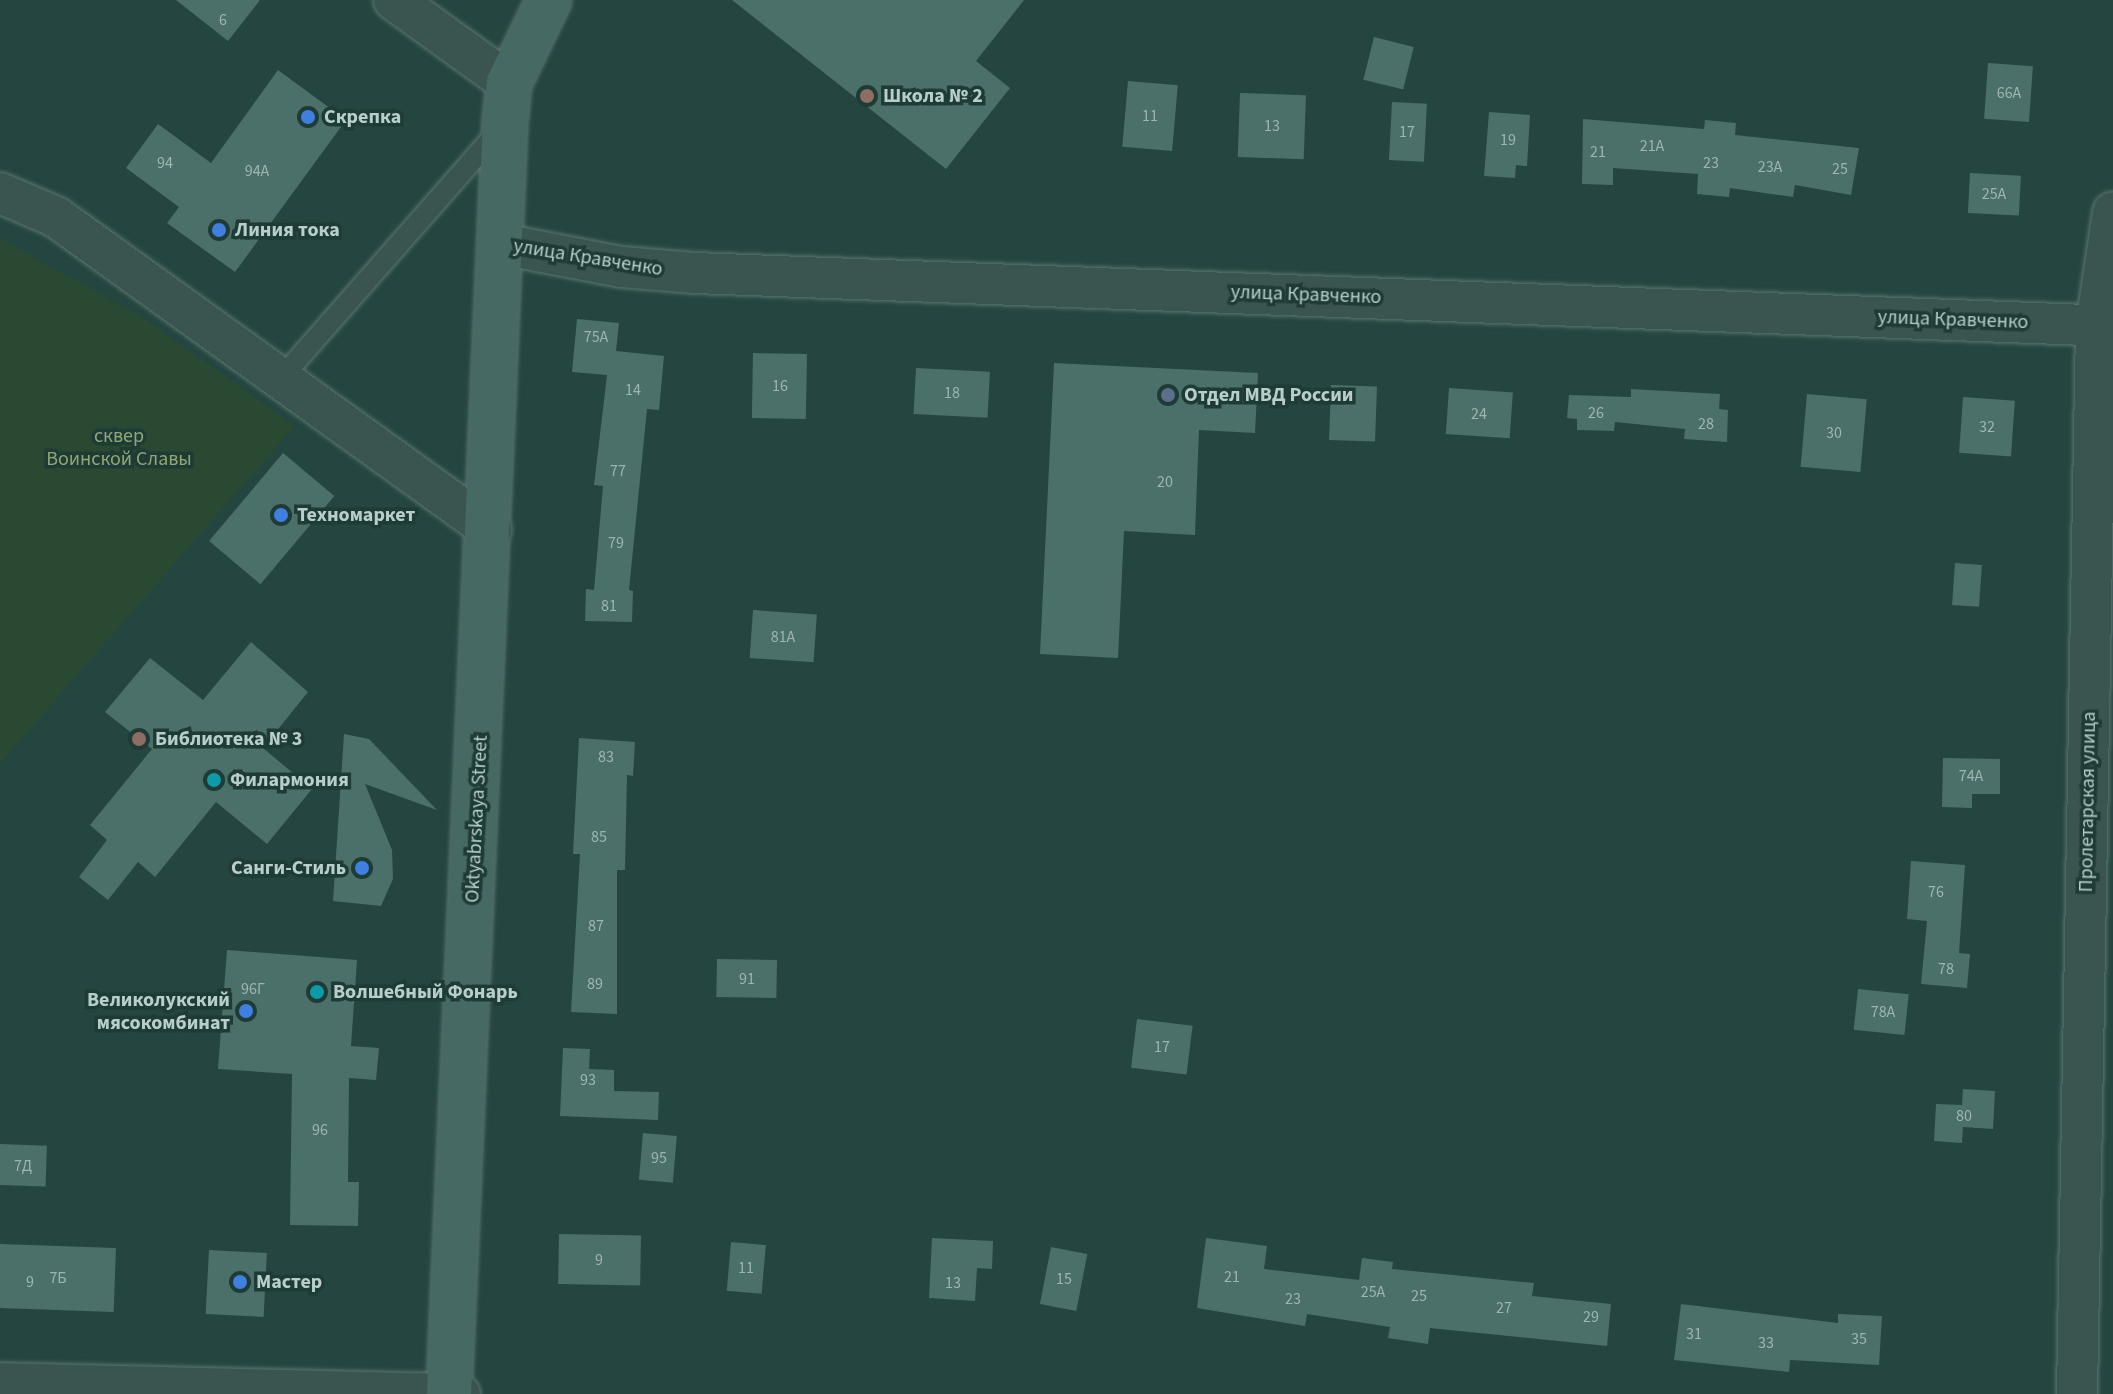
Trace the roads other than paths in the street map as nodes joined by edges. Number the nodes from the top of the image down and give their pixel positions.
1 (394, 0) edge
2 (549, 0) edge
3 (507, 103) junction
4 (0, 193) edge
5 (2113, 212) edge
6 (501, 244) junction
7 (2105, 325) edge
8 (283, 376) junction
9 (491, 530) junction
10 (0, 1383) edge
11 (449, 1394) edge
12 (460, 1394) edge
13 (2077, 1394) edge

1 - 3 street
2 - 3 main road
3 - 6 main road, Oktyabrskaya Street
3 - 8 lane
4 - 8 street
5 - 7 street, Пролетарская улица
6 - 7 street, улица Кравченко
6 - 9 main road, Oktyabrskaya Street
7 - 13 street, Пролетарская улица
8 - 9 street
9 - 11 main road, Oktyabrskaya Street
10 - 11 street
11 - 12 street

